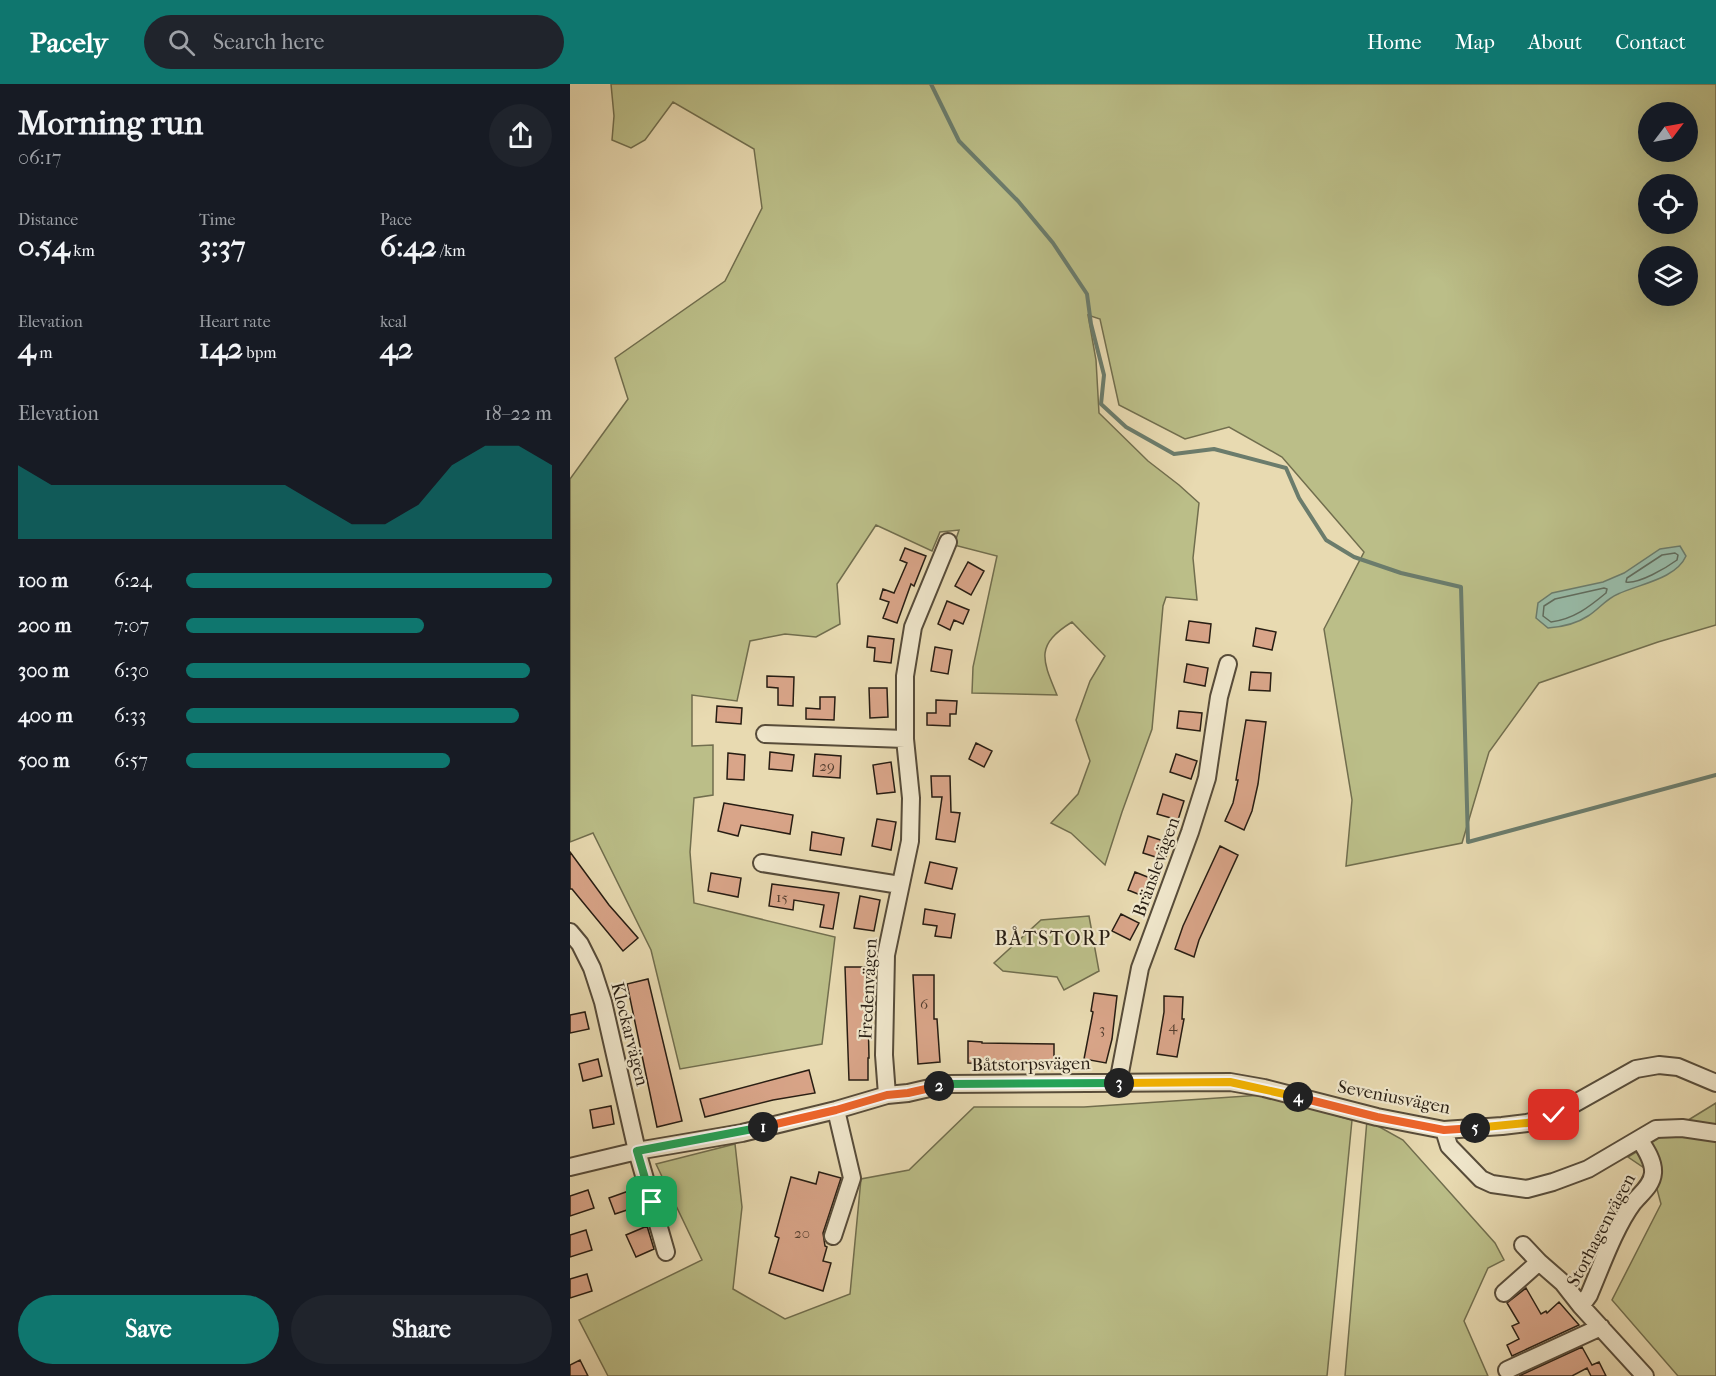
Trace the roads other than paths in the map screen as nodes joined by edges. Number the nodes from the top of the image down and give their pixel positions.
1 (948, 542) dead end
2 (1228, 664) dead end
3 (765, 734) dead end
4 (905, 739) junction
5 (762, 863) dead end
6 (900, 885) junction
7 (570, 932) edge
8 (1230, 1082) joint
9 (1118, 1083) junction
10 (1716, 1083) edge
11 (887, 1095) junction
12 (836, 1110) junction
13 (1444, 1130) junction
14 (1716, 1133) edge
15 (1639, 1139) junction
16 (637, 1151) junction
17 (570, 1167) edge
18 (833, 1236) dead end
19 (1523, 1245) dead end
20 (666, 1252) dead end
21 (1539, 1263) junction
22 (1504, 1293) dead end
23 (1581, 1306) junction
24 (1600, 1327) junction
25 (1507, 1371) dead end
26 (1645, 1376) edge

1 - 4 street, Fredenvägen
2 - 9 street, Bränslevägen
3 - 4 street
4 - 6 street, Fredenvägen
5 - 6 street
6 - 11 street, Fredenvägen
7 - 16 street, Klockarvägen
8 - 9 street, Båtstorpsvägen
8 - 13 street, Seveniusvägen
9 - 11 street, Båtstorpsvägen
10 - 13 street, Seveniusvägen
11 - 12 street, Båtstorpsvägen
12 - 16 street, Båtstorpsvägen
12 - 18 street
13 - 15 street, Storhagenvägen
14 - 15 street, Storhagenvägen
15 - 23 street, Storhagenvägen
16 - 17 street, Båtstorpsvägen
16 - 20 street
19 - 21 street, Storhagenvägen
21 - 22 street
21 - 23 street, Storhagenvägen
23 - 24 street, Storhagenvägen
24 - 25 street
24 - 26 street, Storhagenvägen

